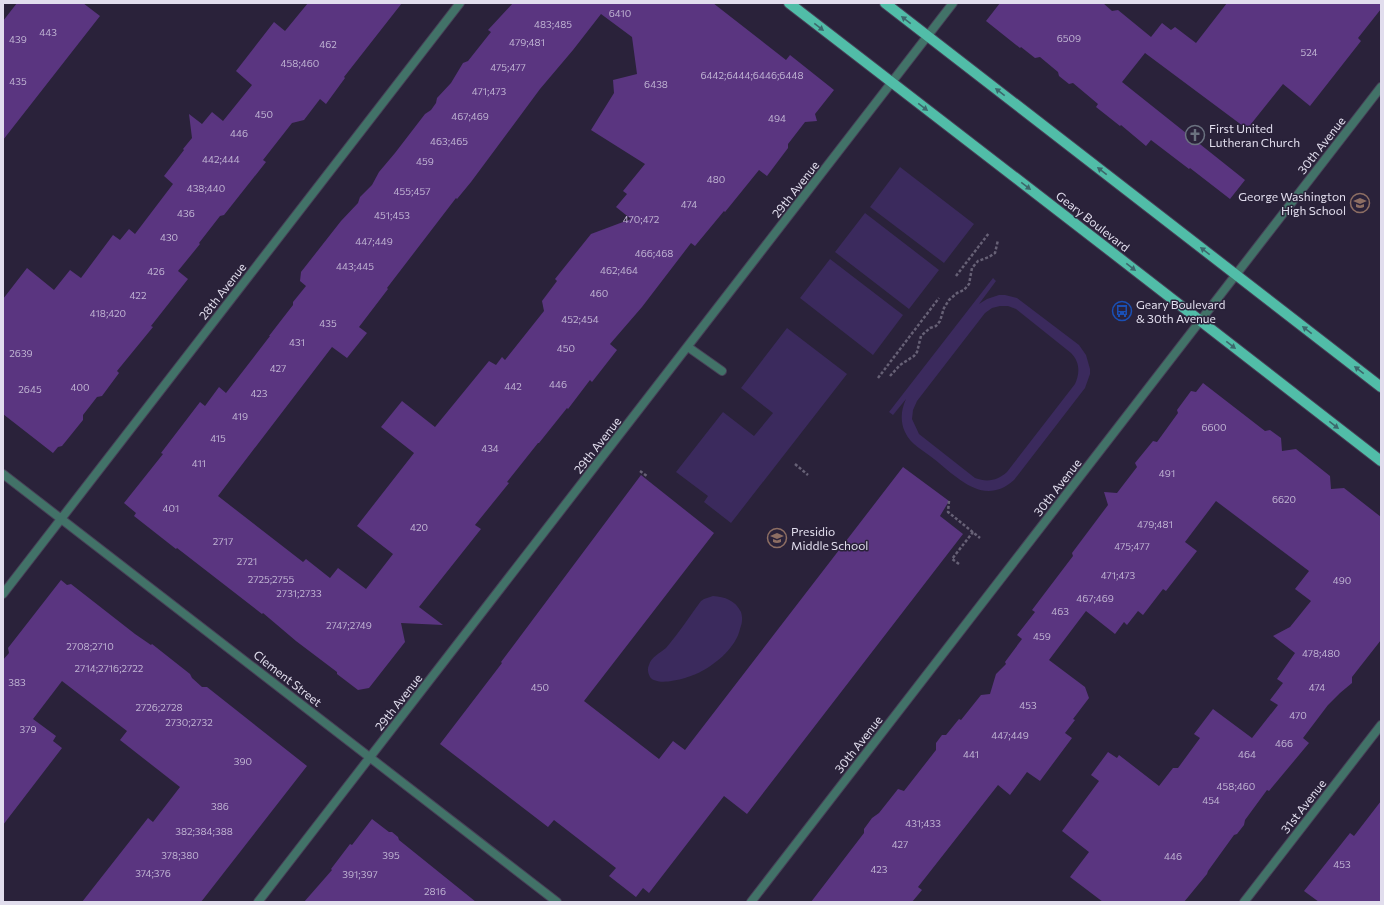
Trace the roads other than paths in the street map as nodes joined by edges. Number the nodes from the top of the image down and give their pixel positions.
1 (460, 3) edge
2 (789, 3) edge
3 (885, 3) edge
4 (953, 3) edge
5 (928, 36) junction
6 (892, 83) junction
7 (1381, 87) edge
8 (1236, 275) junction
9 (1200, 321) junction
10 (688, 346) junction
11 (722, 371) dead end
12 (1381, 387) edge
13 (1381, 461) edge
14 (3, 474) edge
15 (61, 518) junction
16 (3, 594) edge
17 (1381, 725) edge
18 (370, 758) junction
19 (258, 902) edge
20 (558, 902) edge
21 (751, 902) edge
22 (1244, 902) edge

1 - 15 street, 28th Avenue
2 -> 6 main road, Geary Boulevard
5 -> 3 main road
4 - 5 street, 29th Avenue
5 - 6 street, 29th Avenue
8 -> 5 main road
6 -> 9 main road, Geary Boulevard
6 - 10 street, 29th Avenue
7 - 8 street, 30th Avenue
8 - 9 street, 30th Avenue
12 -> 8 main road
9 -> 13 main road, Geary Boulevard
9 - 21 street, 30th Avenue
10 - 11 street
10 - 18 street, 29th Avenue
14 - 15 street, Clement Street
15 - 16 street, 28th Avenue
15 - 18 street, Clement Street
17 - 22 street, 31st Avenue
18 - 19 street, 29th Avenue
18 - 20 street, Clement Street

